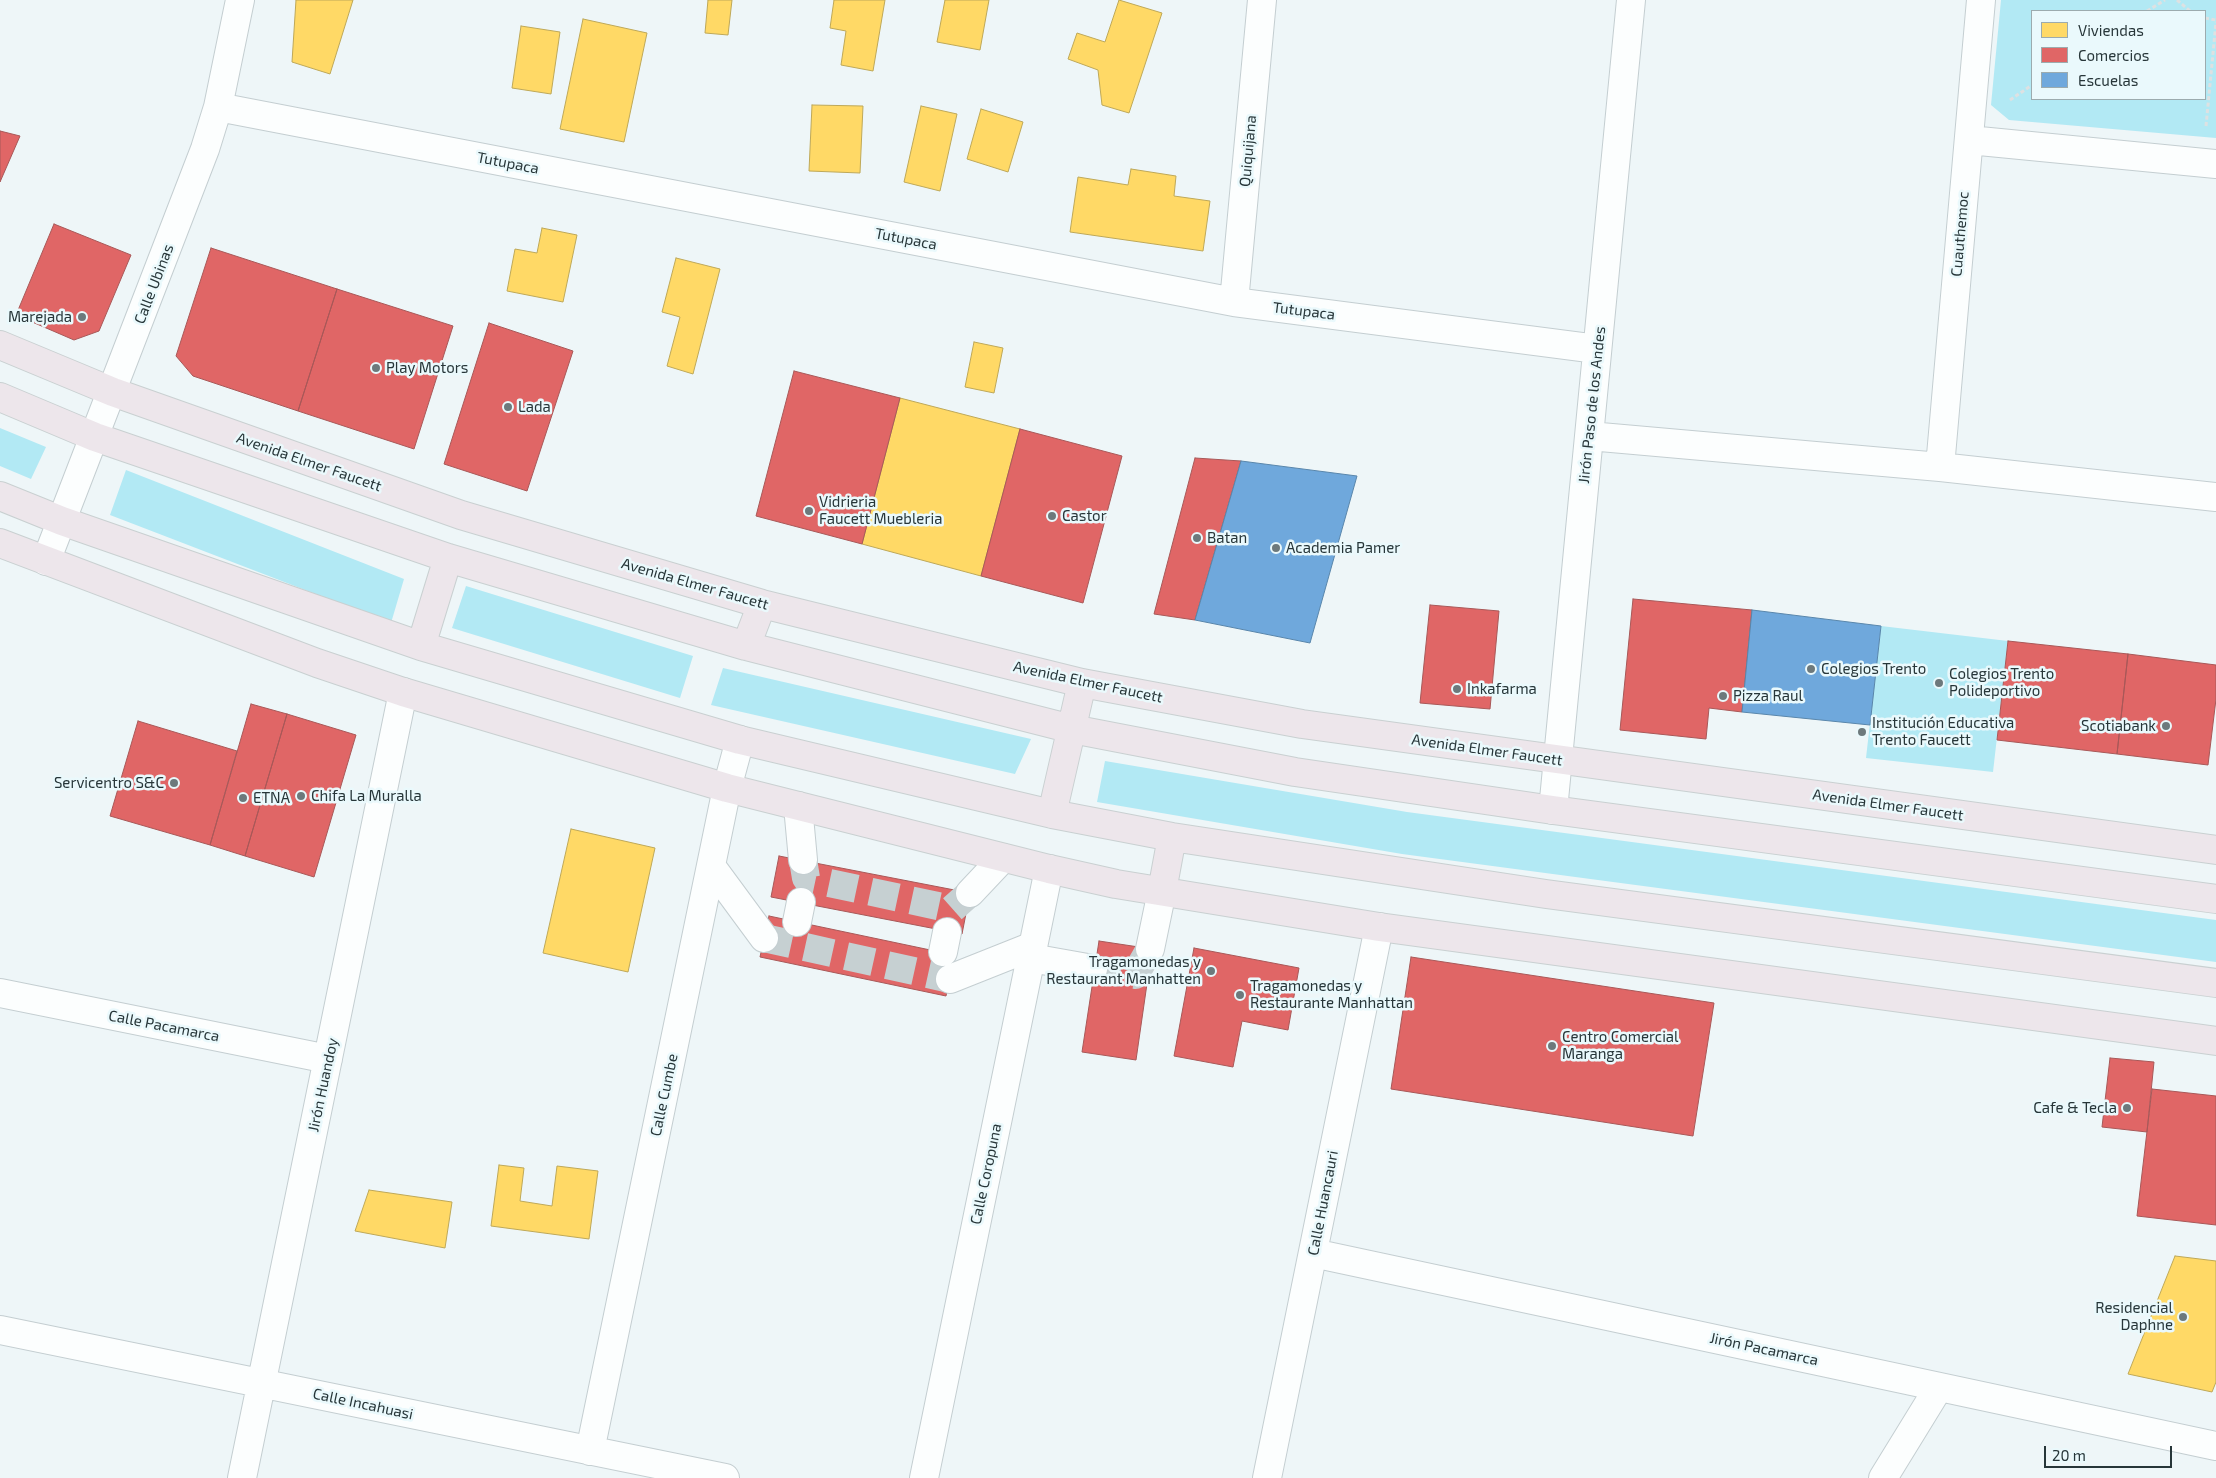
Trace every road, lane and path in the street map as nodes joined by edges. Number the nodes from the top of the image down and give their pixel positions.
1 (240, 0) edge
2 (1262, 0) edge
3 (1631, 0) edge
4 (1981, 0) edge
5 (2165, 0) edge
6 (2177, 0) edge
7 (2149, 10) edge
8 (2189, 10) edge
9 (2216, 21) edge
10 (2031, 86) edge
11 (2007, 102) dead end
12 (218, 107) junction
13 (2206, 129) dead end
14 (1968, 140) junction
15 (2216, 164) edge
16 (1234, 302) junction
17 (0, 345) edge
18 (1597, 349) junction
19 (113, 392) junction
20 (0, 397) edge
21 (1589, 436) junction
22 (95, 437) junction
23 (1940, 467) junction
24 (0, 496) edge
25 (2216, 497) edge
26 (62, 521) junction
27 (0, 543) edge
28 (448, 558) junction
29 (46, 562) junction
30 (762, 604) junction
31 (421, 646) junction
32 (746, 646) junction
33 (1082, 683) junction
34 (403, 692) junction
35 (1072, 729) junction
36 (740, 740) junction
37 (1558, 760) junction
38 (727, 788) junction
39 (798, 806) junction
40 (1553, 810) junction
41 (1052, 814) junction
42 (1172, 837) junction
43 (2216, 850) edge
44 (1003, 858) junction
45 (803, 860) tunnel mouth
46 (711, 866) junction
47 (1049, 869) junction
48 (1162, 891) junction
49 (970, 893) tunnel mouth
50 (2216, 899) edge
51 (1379, 928) junction
52 (764, 938) tunnel mouth
53 (1150, 949) tunnel mouth
54 (1032, 952) junction
55 (1093, 969) tunnel mouth
56 (950, 979) tunnel mouth
57 (2216, 983) edge
58 (0, 993) edge
59 (2216, 1040) edge
60 (328, 1059) junction
61 (1313, 1253) junction
62 (0, 1330) edge
63 (262, 1384) junction
64 (1939, 1387) junction
65 (2216, 1446) edge
66 (590, 1450) junction
67 (242, 1478) edge
68 (725, 1478) edge
69 (924, 1478) edge
70 (1267, 1478) edge
71 (1883, 1478) edge

1 - 12 street, Calle Ubinas
2 - 16 street, Quiquijana
3 - 18 street, Jirón Paso de los Andes
4 - 14 street, Cuauthemoc
5 - 7 path
6 - 8 path
9 - 13 path
10 - 11 path
12 - 16 street, Tutupaca
12 - 19 street, Calle Ubinas
14 - 15 street
14 - 23 street, Cuauthemoc
16 - 18 street, Tutupaca
17 - 19 main road, Avenida Elmer Faucett
18 - 21 street, Jirón Paso de los Andes
19 - 22 street, Calle Ubinas
19 - 30 main road, Avenida Elmer Faucett
20 - 22 main road
21 - 23 street
21 - 37 street, Jirón Paso de los Andes
22 - 26 street, Calle Ubinas
22 - 28 main road
23 - 25 street
24 - 26 main road
26 - 29 street, Calle Ubinas
26 - 31 main road
27 - 29 main road
28 - 31 main road
28 - 32 main road
29 - 34 main road
30 - 32 main road
30 - 33 main road, Avenida Elmer Faucett
31 - 36 main road
32 - 35 main road
33 - 35 main road
33 - 37 main road, Avenida Elmer Faucett
34 - 38 main road
34 - 60 street, Jirón Huandoy
35 - 40 main road
35 - 41 main road
36 - 38 street, Calle Cumbe
36 - 41 main road
37 - 40 street, Jirón Paso de los Andes
37 - 43 main road, Avenida Elmer Faucett
38 - 39 main road
38 - 46 street, Calle Cumbe
39 - 44 main road
39 - 45 street
40 - 50 main road
41 - 42 main road
42 - 48 main road
42 - 57 main road
44 - 47 main road
44 - 49 street
46 - 52 street
46 - 66 street, Calle Cumbe
47 - 48 main road
47 - 54 street, Calle Coropuna
48 - 51 main road
48 - 53 street
51 - 59 main road
51 - 61 street, Calle Huancauri
54 - 55 street
54 - 56 street
54 - 69 street, Calle Coropuna
58 - 60 street, Calle Pacamarca
60 - 63 street, Jirón Huandoy
61 - 64 street, Jirón Pacamarca
61 - 70 street, Calle Huancauri
62 - 63 street, Calle Incahuasi
63 - 66 street, Calle Incahuasi
63 - 67 street, Jirón Huandoy
64 - 65 street, Jirón Pacamarca
64 - 71 street
66 - 68 street, Calle Incahuasi

